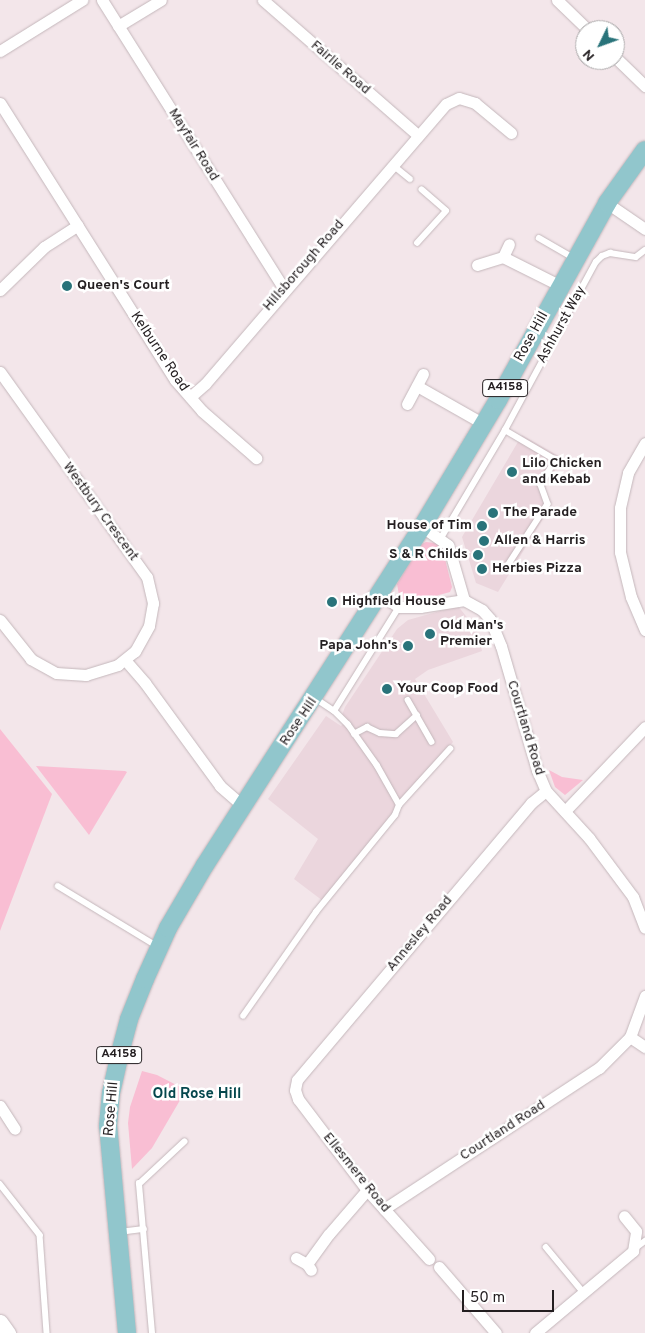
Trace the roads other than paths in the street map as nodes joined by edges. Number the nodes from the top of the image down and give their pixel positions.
1 (82, 0) edge
2 (102, 0) edge
3 (161, 0) edge
4 (263, 0) edge
5 (557, 0) edge
6 (578, 20) edge
7 (118, 26) junction
8 (0, 51) edge
9 (625, 66) edge
10 (645, 86) edge
11 (0, 103) edge
12 (511, 134) dead end
13 (418, 135) junction
14 (645, 150) edge
15 (392, 164) junction
16 (410, 179) dead end
17 (422, 190) dead end
18 (607, 203) junction
19 (78, 225) junction
20 (645, 229) edge
21 (538, 238) dead end
22 (417, 243) dead end
23 (509, 244) dead end
24 (645, 250) edge
25 (503, 257) junction
26 (575, 259) junction
27 (477, 265) dead end
28 (561, 286) junction
29 (284, 289) junction
30 (0, 290) edge
31 (0, 372) edge
32 (423, 374) dead end
33 (416, 386) junction
34 (190, 397) junction
35 (407, 404) dead end
36 (484, 424) junction
37 (505, 430) junction
38 (645, 443) edge
39 (256, 458) dead end
40 (422, 527) junction
41 (441, 538) junction
42 (506, 569) dead end
43 (380, 595) junction
44 (464, 600) junction
45 (400, 607) junction
46 (0, 620) edge
47 (645, 630) edge
48 (126, 660) junction
49 (315, 698) junction
50 (408, 700) dead end
51 (334, 711) junction
52 (417, 715) junction
53 (645, 727) edge
54 (354, 734) junction
55 (432, 742) dead end
56 (450, 749) dead end
57 (546, 791) junction
58 (399, 805) junction
59 (244, 807) junction
60 (565, 811) junction
61 (58, 886) dead end
62 (645, 928) edge
63 (159, 947) junction
64 (645, 996) edge
65 (243, 1016) dead end
66 (630, 1037) junction
67 (645, 1047) edge
68 (297, 1080) joint
69 (0, 1106) edge
70 (15, 1129) dead end
71 (184, 1142) dead end
72 (0, 1184) edge
73 (367, 1190) junction
74 (384, 1209) junction
75 (624, 1216) dead end
76 (144, 1229) junction
77 (117, 1233) junction
78 (645, 1241) edge
79 (546, 1247) dead end
80 (632, 1251) junction
81 (296, 1258) dead end
82 (430, 1259) dead end
83 (439, 1267) dead end
84 (584, 1293) junction
85 (0, 1322) edge
86 (8, 1333) edge
87 (47, 1333) edge
88 (127, 1333) edge
89 (152, 1333) edge
90 (496, 1333) edge
91 (535, 1333) edge

1 - 8 street
2 - 7 street, Mayfair Road
3 - 7 street
4 - 13 street, Fairlie Road
5 - 6 street
7 - 29 street, Mayfair Road
9 - 10 street
11 - 19 street, Kelburne Road
12 - 13 street, Hillsborough Road
13 - 15 street, Hillsborough Road
14 - 18 main road, A4158
15 - 16 lane
15 - 29 street, Hillsborough Road
17 - 22 lane
18 - 20 street
18 - 26 main road, Rose Hill / A4158
19 - 30 street
19 - 34 street, Kelburne Road
21 - 26 lane
23 - 25 street
24 - 37 lane, Ashhurst Way
25 - 27 street
25 - 28 street
26 - 28 main road, Rose Hill / A4158
28 - 36 main road, Rose Hill / A4158
29 - 34 street, Hillsborough Road
31 - 48 street, Westbury Crescent
32 - 33 street
33 - 35 street
33 - 36 street
34 - 39 street, Kelburne Road
36 - 40 main road, Rose Hill / A4158
37 - 41 lane, Ashhurst Way
37 - 42 lane
38 - 47 street
40 - 41 street
40 - 43 main road, Rose Hill / A4158
41 - 44 street
43 - 45 street
43 - 49 main road, Rose Hill / A4158
44 - 45 street
44 - 57 street, Courtland Road
45 - 51 lane
46 - 48 street, Westbury Crescent
48 - 59 street
49 - 51 lane
49 - 59 main road, Rose Hill / A4158
50 - 52 lane
51 - 54 lane
52 - 54 lane
52 - 55 lane
53 - 60 street
54 - 58 lane
56 - 58 lane
57 - 60 street, Courtland Road
57 - 68 street, Annesley Road
58 - 65 lane
59 - 63 main road, Rose Hill / A4158
60 - 62 street, Courtland Road
61 - 63 lane
63 - 77 main road, Rose Hill / A4158
64 - 66 street, Courtland Road
66 - 67 street
66 - 74 street, Courtland Road
68 - 73 street, Ellesmere Road
69 - 70 street
71 - 76 lane
72 - 87 lane
73 - 74 street, Ellesmere Road
73 - 81 street
74 - 82 street, Ellesmere Road
75 - 80 street
76 - 77 lane
76 - 89 lane
77 - 88 main road, Rose Hill / A4158
78 - 80 lane
79 - 84 lane
80 - 84 street
83 - 90 street
84 - 91 street
85 - 86 main road

